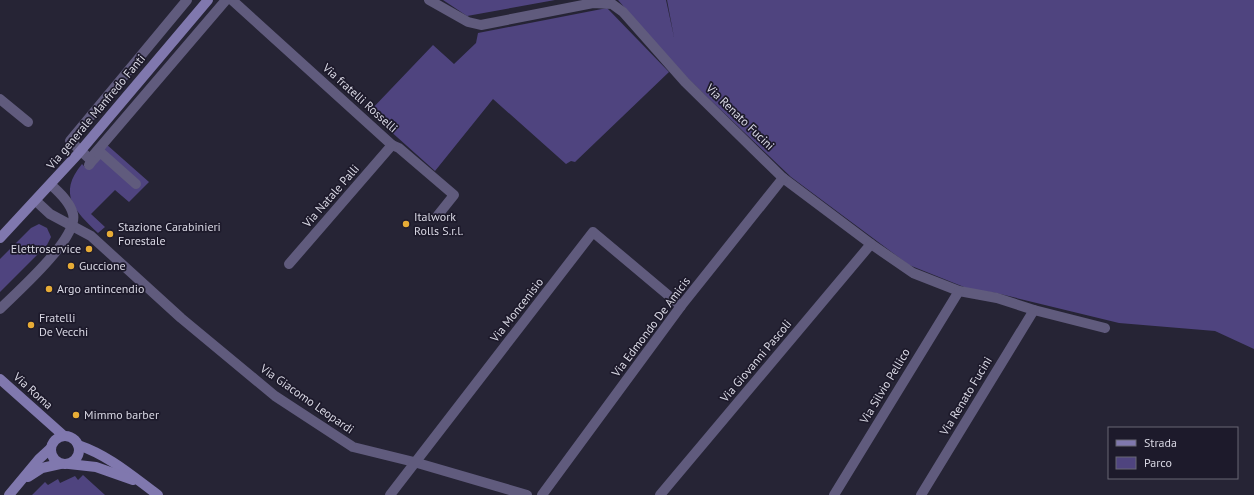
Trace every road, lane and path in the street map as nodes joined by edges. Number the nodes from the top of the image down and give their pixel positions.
1 (187, 0) edge
2 (208, 0) edge
3 (226, 0) edge
4 (232, 0) edge
5 (429, 0) edge
6 (166, 26) junction
7 (178, 36) junction
8 (188, 44) junction
9 (0, 99) edge
10 (28, 122) dead end
11 (392, 145) junction
12 (81, 150) junction
13 (90, 161) junction
14 (784, 178) junction
15 (136, 184) dead end
16 (51, 185) junction
17 (36, 201) junction
18 (438, 215) dead end
19 (72, 225) junction
20 (0, 238) edge
21 (871, 244) junction
22 (290, 264) dead end
23 (959, 291) junction
24 (681, 306) junction
25 (0, 309) edge
26 (1034, 310) junction
27 (1105, 328) dead end
28 (0, 379) edge
29 (57, 441) junction
30 (78, 445) junction
31 (414, 462) junction
32 (64, 464) junction
33 (21, 481) junction
34 (144, 485) junction
35 (9, 495) edge
36 (158, 495) edge
37 (390, 495) edge
38 (526, 495) edge
39 (542, 495) edge
40 (660, 495) edge
41 (834, 495) edge
42 (921, 495) edge

1 - 6 street
2 - 7 street, Via generale Manfredo Fanti
3 - 8 street
4 - 11 street, Via fratelli Rosselli
5 - 14 street, Via Renato Fucini
6 - 7 street
6 - 12 street
7 - 8 street
7 - 12 street, Via generale Manfredo Fanti
8 - 13 street
9 - 10 street
11 - 18 street, Via fratelli Rosselli
11 - 22 street, Via Natale Palli
12 - 13 street
12 - 16 street, Via generale Manfredo Fanti
13 - 15 street
14 - 21 street, Via Renato Fucini
14 - 24 street, Via Edmondo De Amicis
16 - 17 street, Via generale Manfredo Fanti
16 - 19 street
17 - 19 street, Via Giacomo Leopardi
17 - 20 street, Via generale Manfredo Fanti
19 - 25 street
19 - 31 street, Via Giacomo Leopardi
21 - 23 street, Via Renato Fucini
21 - 40 street, Via Giovanni Pascoli
23 - 26 street, Via Renato Fucini
23 - 41 street, Via Silvio Pellico
24 - 31 street, Via Moncenisio
24 - 39 street, Via Edmondo De Amicis
26 - 27 street, Via Renato Fucini
26 - 42 street, Via Renato Fucini
28 - 29 street, Via Roma
29 - 30 street
29 - 32 street
29 - 33 street
30 - 32 street
30 - 34 street
31 - 37 street, Via Moncenisio
31 - 38 street, Via Giacomo Leopardi
32 - 33 street
32 - 34 street
33 - 35 street
34 - 36 street

